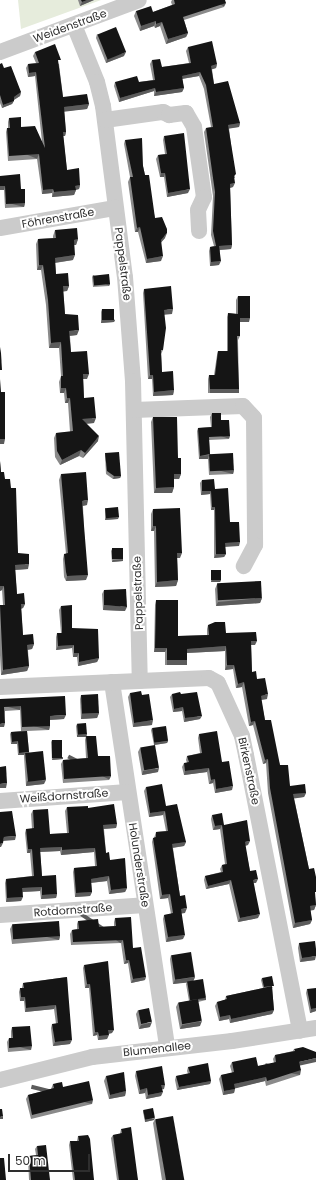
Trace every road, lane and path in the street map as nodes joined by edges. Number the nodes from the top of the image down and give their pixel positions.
1 (135, 1) edge
2 (74, 25) junction
3 (0, 52) edge
4 (105, 120) junction
5 (115, 208) junction
6 (0, 228) edge
7 (199, 231) dead end
8 (134, 410) junction
9 (244, 566) dead end
10 (140, 681) junction
11 (112, 682) junction
12 (0, 687) edge
13 (128, 792) junction
14 (0, 801) edge
15 (145, 905) junction
16 (0, 915) edge
17 (316, 1028) edge
18 (300, 1030) junction
19 (167, 1047) junction
20 (0, 1080) edge

1 - 2 street, Weidenstraße
2 - 3 street, Weidenstraße
2 - 4 street, Pappelstraße
4 - 5 street, Pappelstraße
4 - 7 street
5 - 6 street, Föhrenstraße
5 - 8 street, Pappelstraße
8 - 9 street
8 - 10 street, Pappelstraße
10 - 11 street, Birkenstraße
10 - 18 street, Birkenstraße
11 - 12 street, Birkenstraße
11 - 13 street, Holunderstraße
13 - 14 street, Weißdornstraße
13 - 15 street, Holunderstraße
15 - 16 street, Rotdornstraße
15 - 19 street, Holunderstraße
17 - 18 street, Blumenallee
18 - 19 street, Blumenallee
19 - 20 street, Blumenallee

